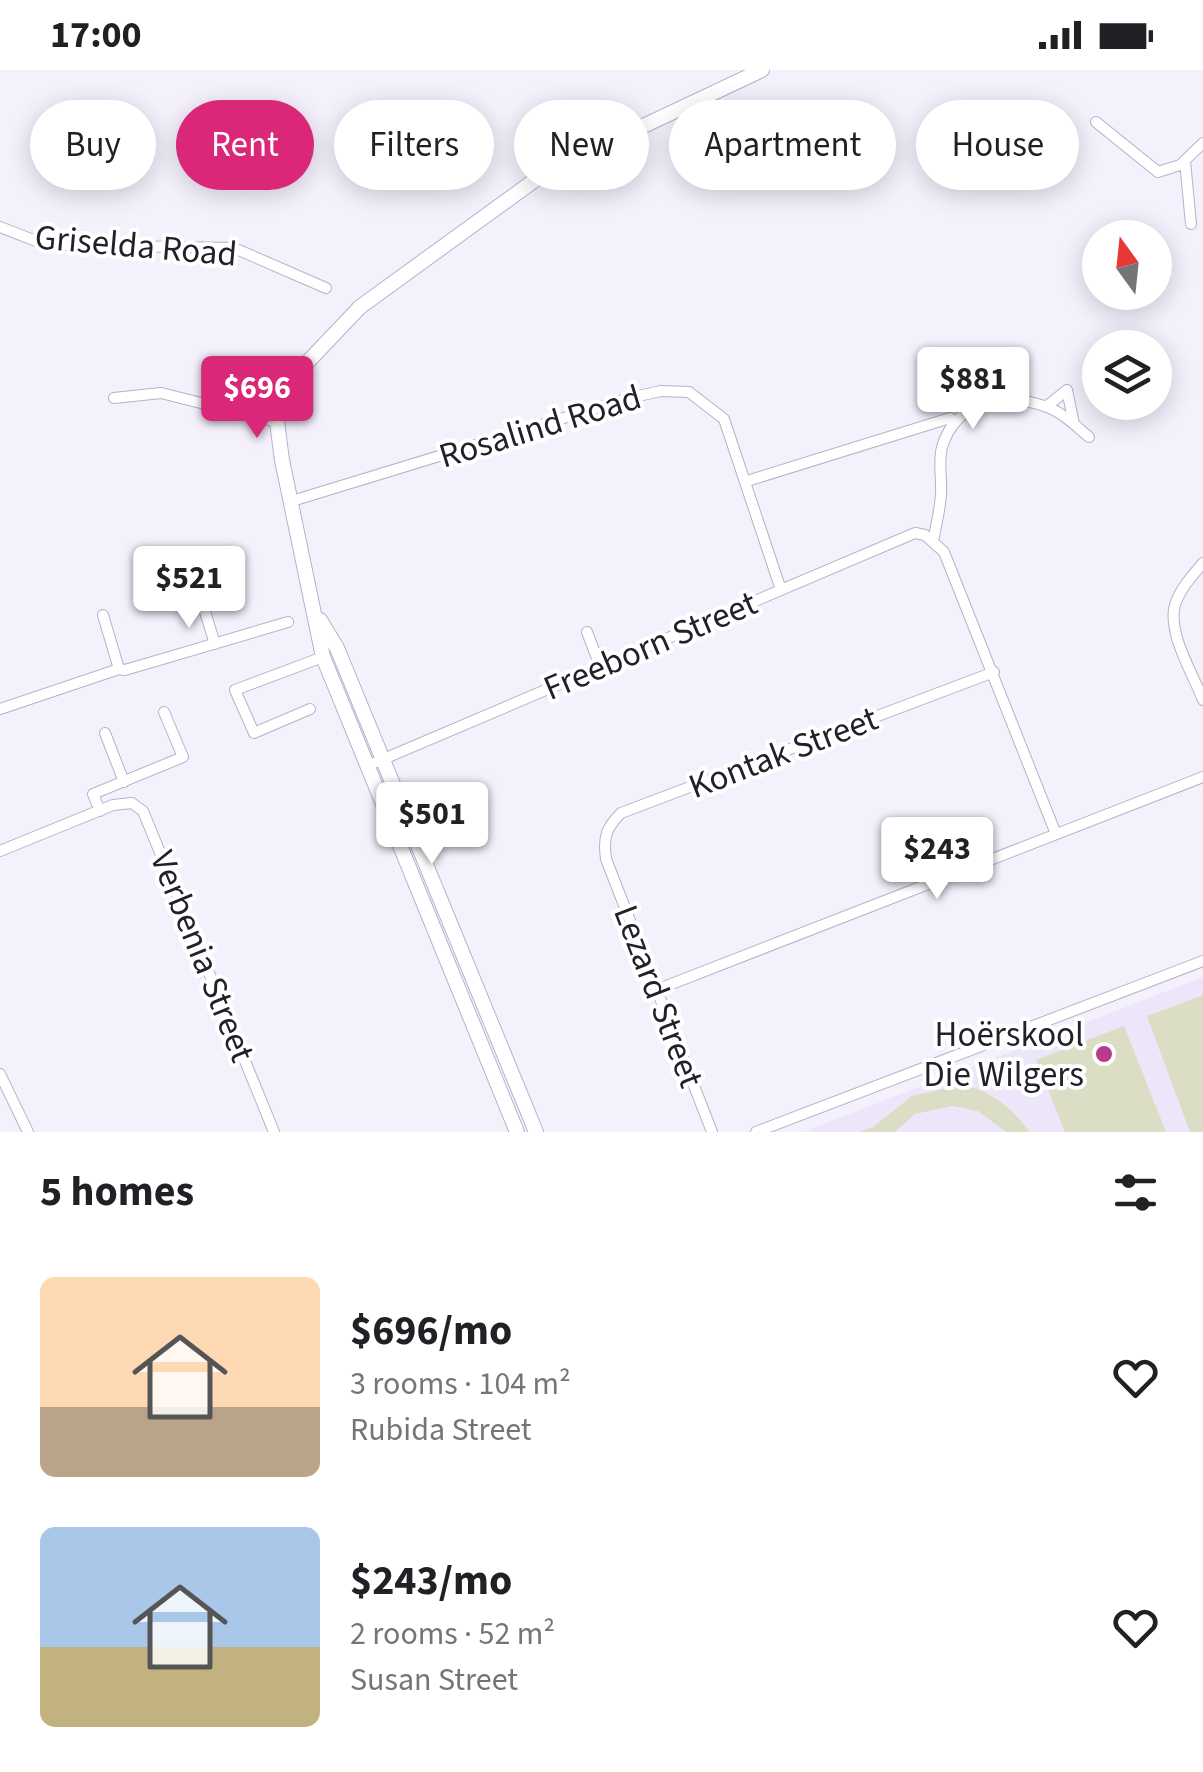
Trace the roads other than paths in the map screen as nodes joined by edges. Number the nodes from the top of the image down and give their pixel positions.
1 (762, 70) edge
2 (1096, 122) dead end
3 (1203, 143) edge
4 (1186, 160) junction
5 (1203, 215) edge
6 (0, 228) edge
7 (326, 288) dead end
8 (114, 398) dead end
9 (1047, 406) junction
10 (950, 418) dead end
11 (277, 422) junction
12 (1074, 424) junction
13 (1090, 437) dead end
14 (747, 481) junction
15 (292, 501) junction
16 (933, 541) junction
17 (1203, 562) edge
18 (197, 586) dead end
19 (781, 590) junction
20 (315, 611) junction
21 (103, 615) dead end
22 (288, 622) dead end
23 (587, 632) dead end
24 (215, 644) junction
25 (323, 657) junction
26 (600, 666) junction
27 (119, 669) junction
28 (994, 672) junction
29 (1203, 700) edge
30 (0, 709) edge
31 (310, 709) dead end
32 (164, 712) dead end
33 (106, 733) dead end
34 (384, 758) junction
35 (367, 766) junction
36 (1203, 777) edge
37 (124, 782) junction
38 (100, 810) junction
39 (1056, 834) junction
40 (0, 851) edge
41 (606, 859) joint
42 (1203, 961) edge
43 (656, 990) junction
44 (0, 1074) edge
45 (28, 1132) edge
46 (274, 1132) edge
47 (517, 1132) edge
48 (536, 1132) edge
49 (712, 1132) edge
50 (756, 1132) edge

1 - 11 street
2 - 4 street
3 - 4 street
4 - 5 street
6 - 7 street, Griselda Road
8 - 11 street
9 - 12 street
9 - 12 street
9 - 16 street
10 - 14 street
11 - 15 street
12 - 13 street
14 - 15 street, Rosalind Road
14 - 19 street, Rosalind Road
15 - 20 street
16 - 19 street, Freeborn Street
16 - 28 street
17 - 29 street
18 - 24 street
19 - 26 street, Freeborn Street
20 - 25 street
20 - 34 street
21 - 27 street
22 - 24 street
23 - 26 street
24 - 27 street
25 - 31 street
25 - 35 street
26 - 34 street, Freeborn Street
27 - 30 street
28 - 39 street
28 - 41 street, Kontak Street
32 - 37 street
33 - 37 street
34 - 35 street, Freeborn Street
34 - 48 street
35 - 47 street
36 - 39 street
37 - 38 street
38 - 40 street
38 - 46 street, Verbenia Street
39 - 43 street
41 - 43 street, Lezard Street
42 - 50 street
43 - 49 street, Lezard Street
44 - 45 street

